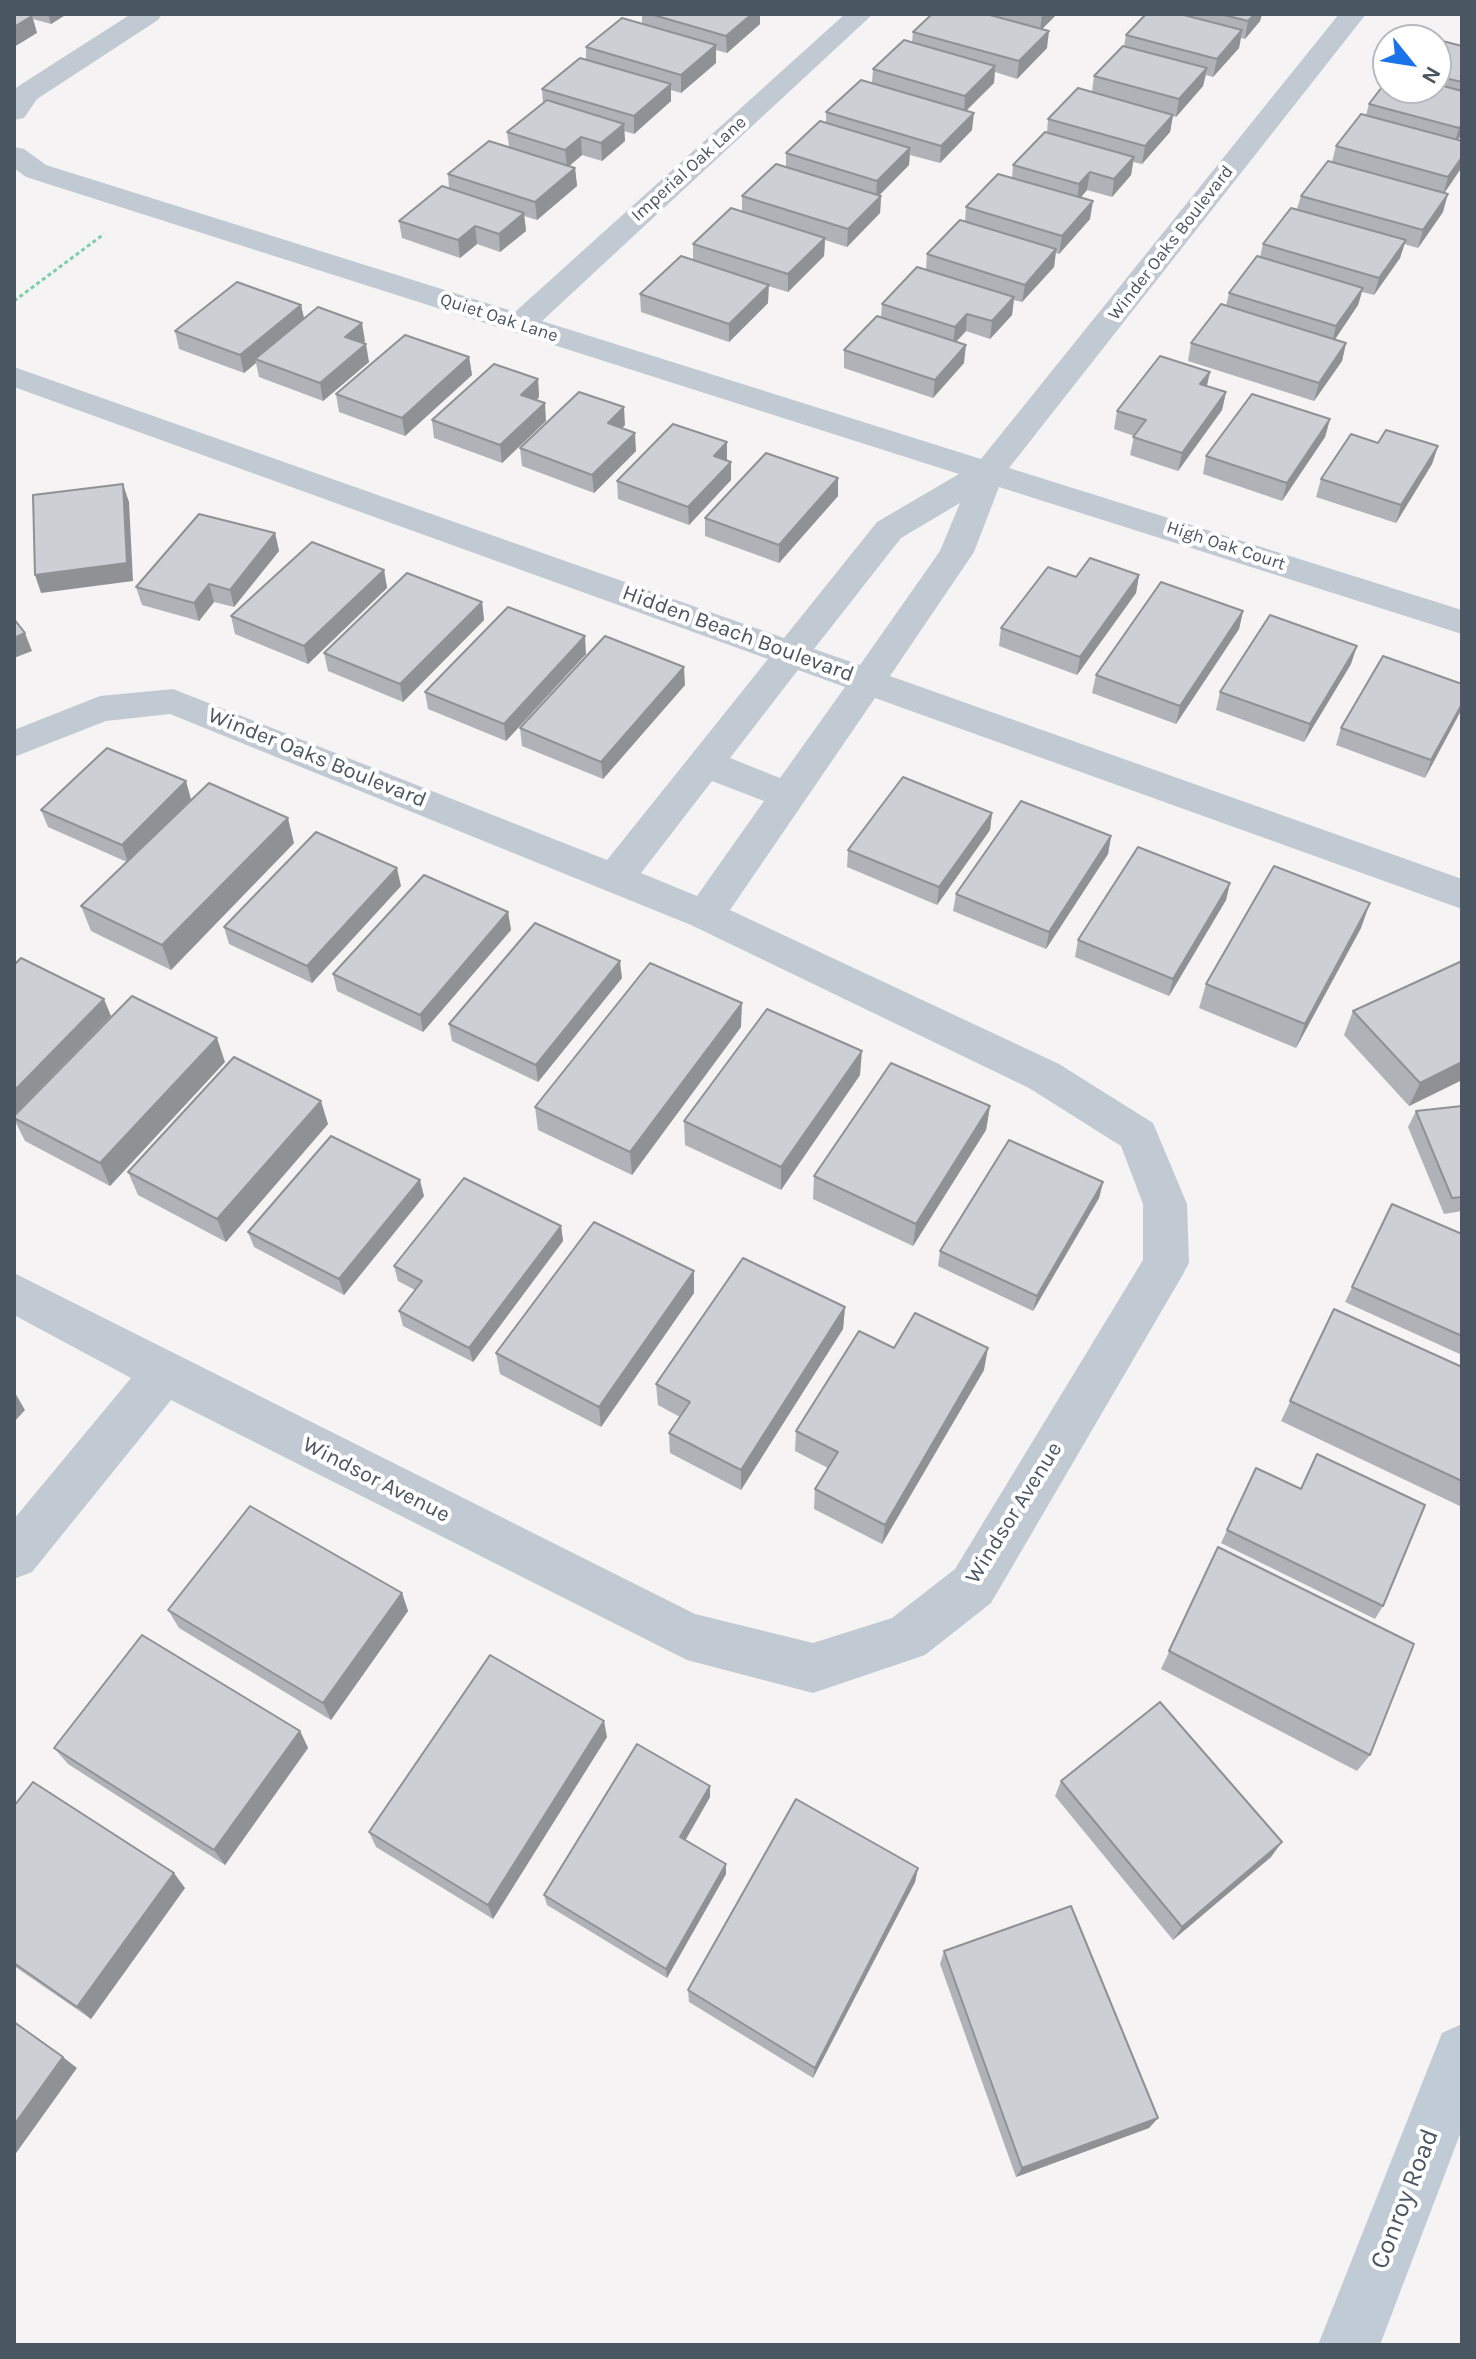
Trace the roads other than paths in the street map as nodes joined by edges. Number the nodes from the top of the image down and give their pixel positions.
1 (149, 14) edge
2 (860, 14) edge
3 (1353, 14) edge
4 (14, 112) edge
5 (14, 155) edge
6 (519, 325) junction
7 (14, 376) edge
8 (989, 471) junction
9 (1462, 622) edge
10 (790, 652) junction
11 (868, 682) junction
12 (14, 744) edge
13 (704, 763) junction
14 (788, 796) junction
15 (615, 878) junction
16 (1462, 894) edge
17 (705, 915) junction
18 (14, 1292) edge
19 (164, 1373) junction
20 (14, 1556) edge
21 (1462, 2053) edge
22 (1349, 2345) edge

1 - 4 street
2 - 6 street, Imperial Oak Lane
3 - 8 street, Winder Oaks Boulevard
5 - 6 street, Quiet Oak Lane
6 - 8 street, Quiet Oak Lane
7 - 10 street, Hidden Beach Boulevard
8 - 9 street, High Oak Court
8 - 10 street, Winder Oaks Boulevard
8 - 11 street, Winder Oaks Boulevard
10 - 11 street, Hidden Beach Boulevard
10 - 13 street, Winder Oaks Boulevard
11 - 14 street, Winder Oaks Boulevard
11 - 16 street, Hidden Beach Boulevard
12 - 15 street, Winder Oaks Boulevard
13 - 14 street
13 - 15 street, Winder Oaks Boulevard
14 - 17 street, Winder Oaks Boulevard
15 - 17 street, Winder Oaks Boulevard
17 - 19 street, Windsor Avenue
18 - 19 street, Windsor Avenue
19 - 20 street
21 - 22 main road, Conroy Road

